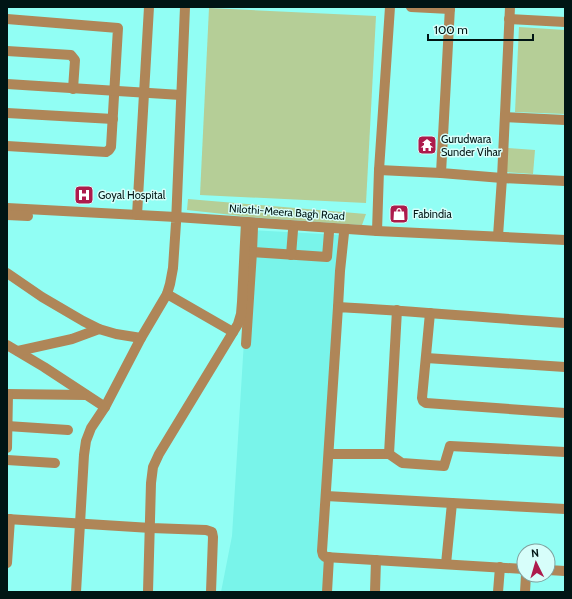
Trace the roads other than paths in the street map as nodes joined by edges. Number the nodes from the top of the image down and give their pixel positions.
1 (149, 7) edge
2 (185, 7) edge
3 (390, 7) edge
4 (411, 7) edge
5 (510, 7) edge
6 (450, 8) edge
7 (7, 19) edge
8 (509, 20) junction
9 (565, 22) edge
10 (7, 51) edge
11 (7, 84) edge
12 (73, 88) junction
13 (114, 91) junction
14 (144, 93) junction
15 (181, 95) junction
16 (7, 113) edge
17 (505, 117) junction
18 (113, 119) junction
19 (565, 120) edge
20 (7, 146) edge
21 (379, 170) junction
22 (441, 173) junction
23 (502, 178) junction
24 (565, 180) edge
25 (7, 208) edge
26 (7, 215) edge
27 (137, 215) junction
28 (176, 220) junction
29 (248, 225) junction
30 (293, 230) junction
31 (377, 231) junction
32 (329, 232) junction
33 (344, 233) junction
34 (498, 236) junction
35 (565, 240) edge
36 (565, 246) edge
37 (252, 252) junction
38 (291, 255) junction
39 (7, 273) edge
40 (167, 294) junction
41 (338, 307) junction
42 (397, 310) junction
43 (430, 313) junction
44 (565, 323) edge
45 (99, 329) junction
46 (233, 332) junction
47 (141, 338) junction
48 (246, 344) dead end
49 (7, 345) edge
50 (18, 351) junction
51 (426, 358) junction
52 (565, 367) edge
53 (8, 394) edge
54 (86, 395) junction
55 (105, 407) junction
56 (565, 413) edge
57 (7, 426) edge
58 (68, 430) dead end
59 (7, 448) edge
60 (565, 452) edge
61 (328, 454) junction
62 (389, 454) junction
63 (7, 460) edge
64 (56, 463) dead end
65 (326, 496) junction
66 (452, 503) junction
67 (565, 510) edge
68 (8, 519) edge
69 (79, 524) junction
70 (151, 528) junction
71 (330, 557) junction
72 (376, 560) junction
73 (7, 563) edge
74 (446, 564) junction
75 (500, 567) junction
76 (516, 568) edge
77 (76, 592) edge
78 (148, 592) edge
79 (211, 592) edge
80 (327, 592) edge
81 (375, 592) edge
82 (498, 592) edge

1 - 14 street
2 - 15 street
3 - 21 street
4 - 6 street
5 - 8 street
6 - 22 street
7 - 13 street
8 - 9 street
8 - 17 street
10 - 12 street
11 - 12 street
12 - 13 street
13 - 14 street
13 - 18 street
14 - 15 street
14 - 27 street
15 - 28 street
16 - 18 street
17 - 19 street
17 - 23 street
18 - 20 street
21 - 22 street
21 - 31 street
22 - 23 street
23 - 24 street
23 - 34 street
25 - 27 street, Nilothi-Meera Bagh Road
26 - 28 street, Nilothi-Meera Bagh Road
27 - 28 street, Nilothi-Meera Bagh Road
28 - 29 street, Nilothi-Meera Bagh Road
28 - 40 street
29 - 30 street, Nilothi-Meera Bagh Road
29 - 31 street, Nilothi-Meera Bagh Road
29 - 37 street
29 - 46 street
30 - 32 street, Nilothi-Meera Bagh Road
30 - 38 street
31 - 34 street, Nilothi-Meera Bagh Road
32 - 33 street, Nilothi-Meera Bagh Road
32 - 38 street
33 - 36 street, Nilothi-Meera Bagh Road
33 - 41 street
34 - 35 street, Nilothi-Meera Bagh Road
37 - 38 street
37 - 48 street
39 - 45 street
40 - 46 street
40 - 47 street
41 - 42 street
41 - 61 street
42 - 43 street
42 - 62 street
43 - 44 street
43 - 51 street
45 - 47 street
45 - 50 street
46 - 70 street
47 - 55 street
49 - 50 street
50 - 54 street
51 - 52 street
51 - 56 street
53 - 54 street
53 - 57 street
54 - 55 street
55 - 69 street
57 - 58 street
57 - 59 street
60 - 62 street
61 - 62 street
61 - 65 street
63 - 64 street
65 - 66 street
65 - 71 street
66 - 67 street
66 - 74 street
68 - 69 street
68 - 73 street
69 - 70 street
69 - 77 street
70 - 78 street
70 - 79 street
71 - 72 street
71 - 80 street
72 - 74 street
72 - 81 street
74 - 75 street
75 - 76 street
75 - 82 street

